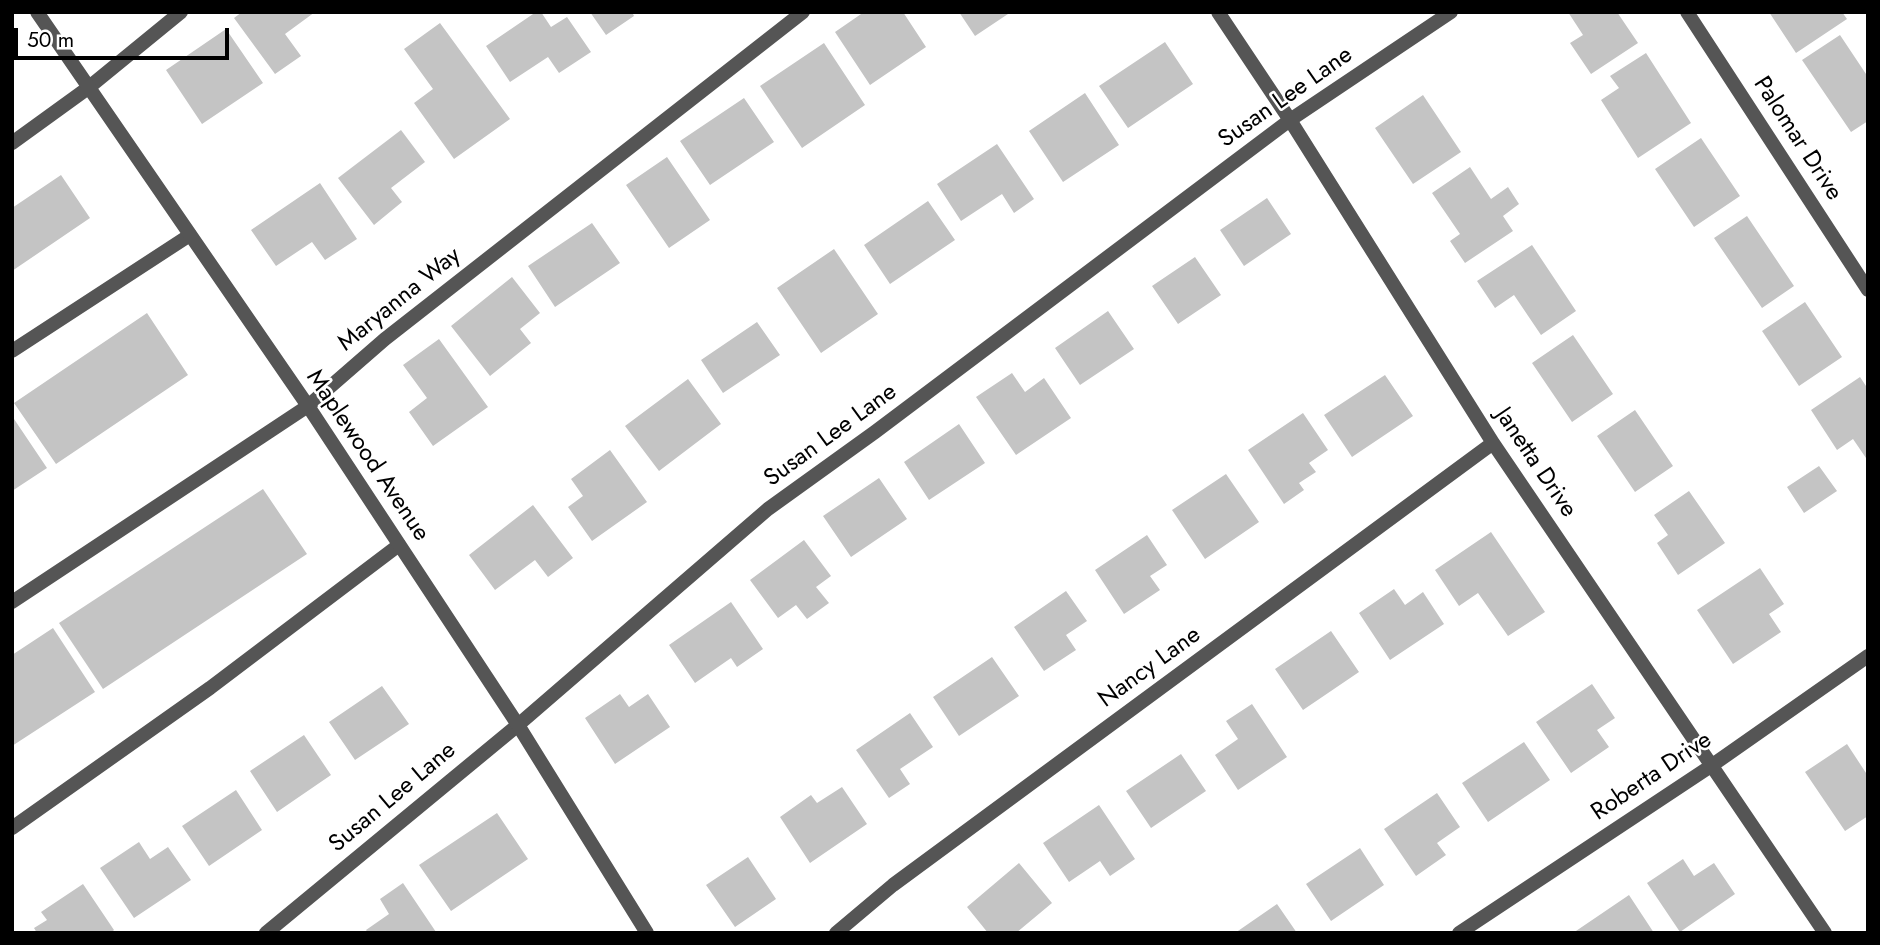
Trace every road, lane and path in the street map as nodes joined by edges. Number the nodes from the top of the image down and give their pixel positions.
1 (37, 12) edge
2 (181, 12) edge
3 (803, 12) edge
4 (1218, 12) edge
5 (1451, 12) edge
6 (1687, 12) edge
7 (88, 88) junction
8 (1290, 120) junction
9 (12, 143) edge
10 (190, 235) junction
11 (1868, 290) edge
12 (12, 351) edge
13 (308, 406) junction
14 (1493, 443) junction
15 (399, 545) junction
16 (12, 602) edge
17 (1868, 656) edge
18 (518, 725) junction
19 (1711, 766) junction
20 (12, 828) edge
21 (267, 933) edge
22 (648, 933) edge
23 (836, 933) edge
24 (1460, 933) edge
25 (1825, 933) edge

1 - 7 street, Maplewood Avenue
2 - 7 street
3 - 13 street, Maryanna Way
4 - 8 street, Janetta Drive
5 - 8 street, Susan Lee Lane
6 - 11 street, Palomar Drive
7 - 9 street
7 - 10 street, Maplewood Avenue
8 - 14 street, Janetta Drive
8 - 18 street, Susan Lee Lane
10 - 12 street
10 - 13 street, Maplewood Avenue
13 - 15 street, Maplewood Avenue
13 - 16 street, Maryanna Way
14 - 19 street, Janetta Drive
14 - 23 street, Nancy Lane
15 - 18 street, Maplewood Avenue
15 - 20 street
17 - 19 street, Roberta Drive
18 - 21 street, Susan Lee Lane
18 - 22 street, Maplewood Avenue
19 - 24 street, Roberta Drive
19 - 25 street, Janetta Drive

